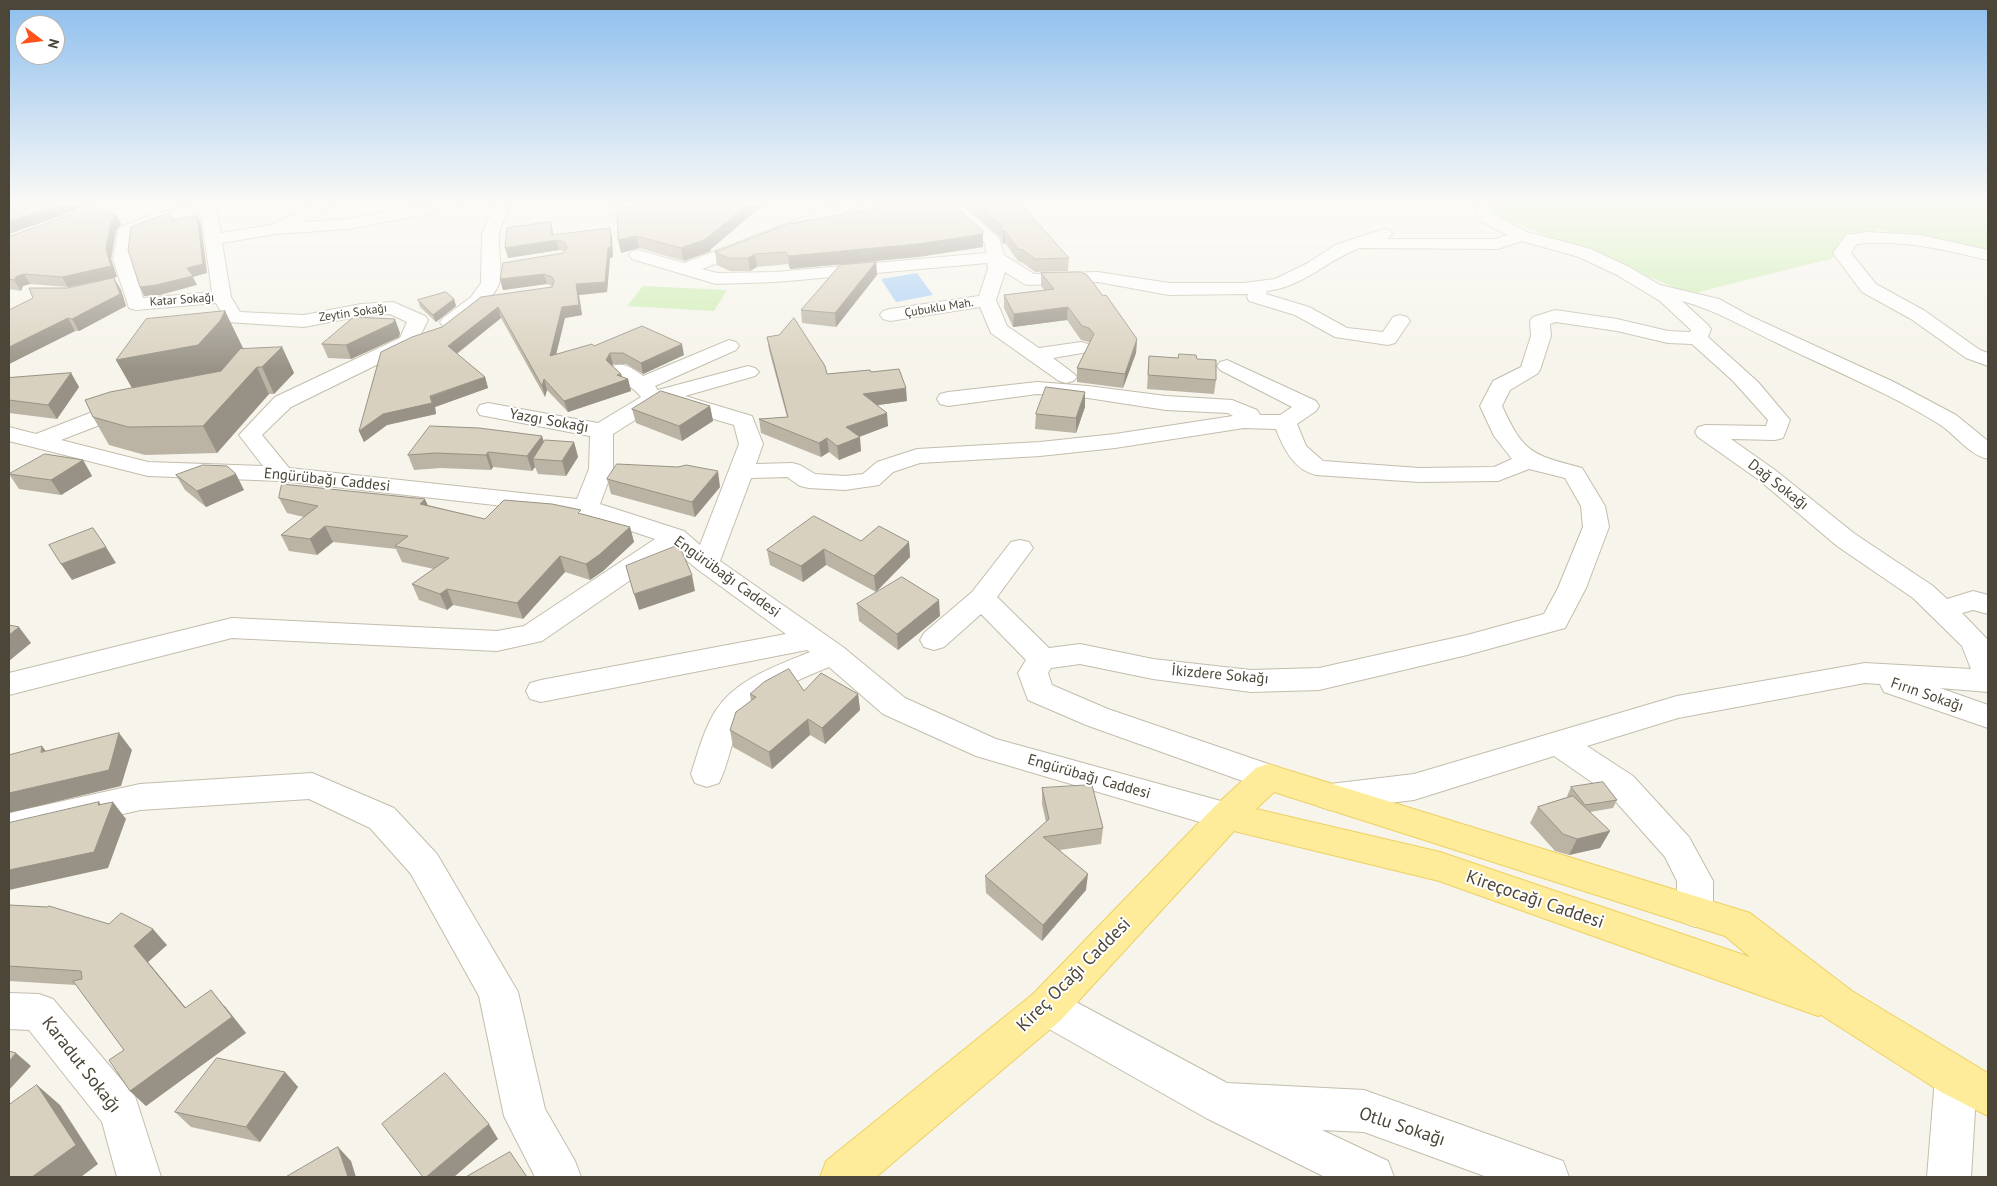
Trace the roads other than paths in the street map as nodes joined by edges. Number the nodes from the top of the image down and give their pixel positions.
1 (122, 259) edge
2 (216, 259) edge
3 (498, 259) edge
4 (653, 259) edge
5 (710, 259) edge
6 (962, 259) edge
7 (996, 259) edge
8 (1000, 259) edge
9 (1325, 259) edge
10 (1597, 259) edge
11 (1847, 259) edge
12 (685, 269) junction
13 (1259, 287) junction
14 (1650, 288) junction
15 (222, 297) junction
16 (498, 298) edge
17 (987, 300) junction
18 (478, 301) junction
19 (890, 315) dead end
20 (1400, 321) dead end
21 (1696, 338) junction
22 (408, 342) junction
23 (728, 346) dead end
24 (1081, 348) dead end
25 (1034, 354) junction
26 (1988, 360) edge
27 (1227, 366) dead end
28 (620, 370) edge
29 (748, 372) dead end
30 (1066, 377) dead end
31 (652, 393) junction
32 (948, 399) dead end
33 (154, 405) edge
34 (488, 410) dead end
35 (1261, 421) junction
36 (1285, 422) junction
37 (602, 431) junction
38 (9, 434) edge
39 (41, 440) junction
40 (1988, 452) edge
41 (1528, 460) junction
42 (741, 471) junction
43 (282, 474) junction
44 (586, 508) junction
45 (675, 537) junction
46 (1020, 548) dead end
47 (706, 564) junction
48 (982, 598) junction
49 (1988, 605) edge
50 (1942, 610) junction
51 (934, 640) dead end
52 (822, 646) junction
53 (1042, 659) junction
54 (1865, 673) junction
55 (1988, 674) edge
56 (1988, 681) edge
57 (9, 684) edge
58 (540, 691) dead end
59 (1988, 717) edge
60 (1558, 743) junction
61 (707, 774) dead end
62 (1268, 777) junction
63 (1330, 797) junction
64 (1227, 816) junction
65 (9, 828) edge
66 (1695, 911) junction
67 (1838, 1004) junction
68 (1047, 1007) junction
69 (9, 1011) edge
70 (1972, 1087) edge
71 (1221, 1103) junction
72 (139, 1177) edge
73 (559, 1177) edge
74 (842, 1177) edge
75 (1372, 1177) edge
76 (1547, 1177) edge
77 (1949, 1177) edge

1 - 15 street, Katar Sokağı
2 - 15 street, Zeytin Sokağı
3 - 18 street
4 - 12 street
5 - 12 street
6 - 12 street
7 - 17 street
8 - 13 street
9 - 13 street
10 - 14 street
11 - 26 street
13 - 20 street
14 - 21 street
14 - 40 street
15 - 22 street, Zeytin Sokağı
16 - 18 street
17 - 19 street, Çubuklu Mah.
17 - 25 street
18 - 22 street
21 - 41 street
21 - 50 street, Dağ Sokağı
22 - 43 street
23 - 31 street
24 - 25 street
25 - 30 street
27 - 36 street
28 - 31 street
29 - 31 street
31 - 37 street
31 - 42 street
32 - 35 street
33 - 39 street
34 - 37 street, Yazgı Sokağı
35 - 36 street
35 - 42 street
36 - 41 street
37 - 44 street, Yazgı Sokağı
38 - 39 street, Engürübağı Caddesi
39 - 43 street, Engürübağı Caddesi
41 - 53 street, İkizdere Sokağı
42 - 47 street
43 - 44 street, Engürübağı Caddesi
44 - 45 street, Engürübağı Caddesi
45 - 47 street, Engürübağı Caddesi
45 - 57 street
46 - 48 street
47 - 52 street, Engürübağı Caddesi
48 - 51 street
48 - 53 street
49 - 50 street
50 - 55 street, Dağ Sokağı
52 - 58 street
52 - 61 street
52 - 64 street, Engürübağı Caddesi
53 - 62 street
54 - 56 street
54 - 59 street, Fırın Sokağı
54 - 60 street
60 - 63 street
60 - 66 street
62 - 63 main road, Kireçocağı Caddesi
62 - 64 main road, Kireç Ocağı Caddesi
63 - 66 main road, Kireçocağı Caddesi
64 - 67 main road, Kireçocağı Caddesi
64 - 68 main road, Kireç Ocağı Caddesi
65 - 73 street
66 - 67 main road, Kireçocağı Caddesi
67 - 70 main road, Kireçocağı Caddesi
68 - 71 street
68 - 74 main road, Kireç Ocağı Caddesi
69 - 72 street, Karadut Sokağı
70 - 77 street
71 - 75 street
71 - 76 street, Otlu Sokağı

